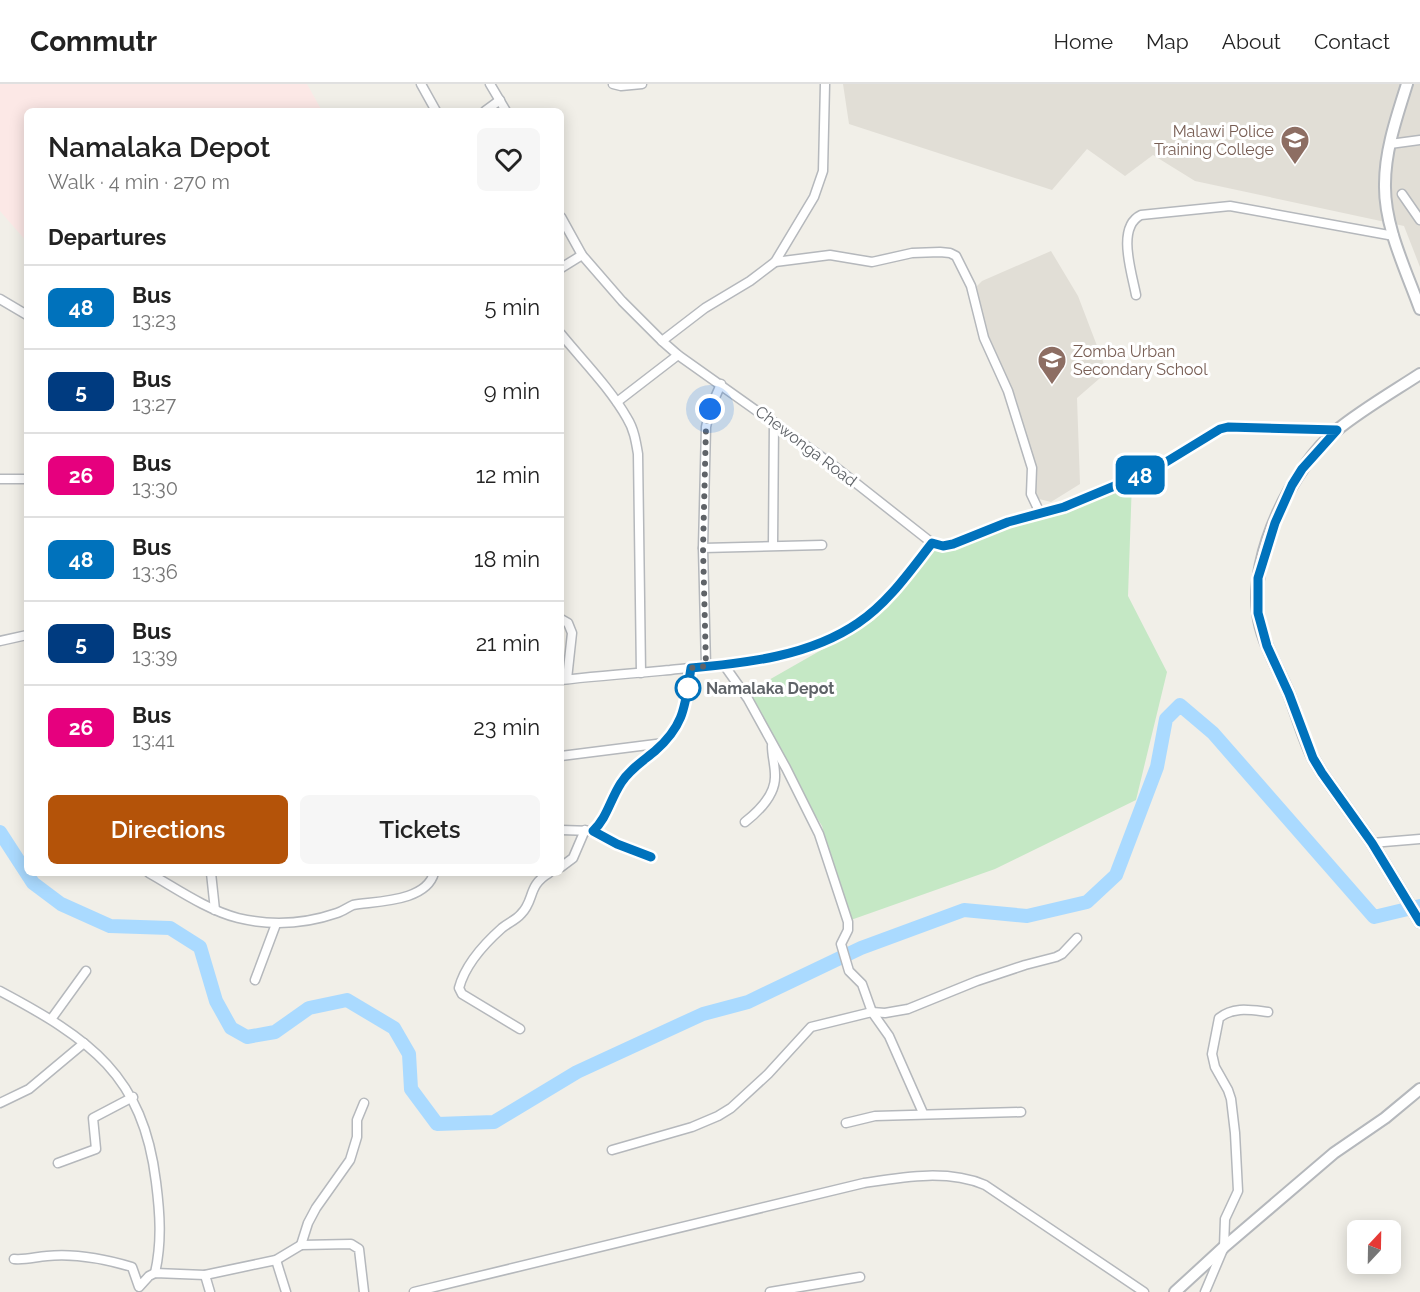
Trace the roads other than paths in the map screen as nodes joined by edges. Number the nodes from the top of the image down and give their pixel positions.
1 (421, 84) edge
2 (490, 84) edge
3 (613, 84) edge
4 (642, 84) edge
5 (825, 84) edge
6 (1407, 84) edge
7 (500, 100) junction
8 (434, 108) edge
9 (489, 108) edge
10 (504, 108) edge
11 (1420, 140) edge
12 (1390, 144) junction
13 (1402, 194) dead end
14 (1420, 220) edge
15 (564, 222) edge
16 (1394, 237) junction
17 (582, 255) junction
18 (775, 262) junction
19 (564, 266) edge
20 (1136, 295) dead end
21 (0, 299) edge
22 (1420, 309) edge
23 (24, 313) edge
24 (564, 338) edge
25 (662, 341) junction
26 (678, 355) junction
27 (1420, 374) edge
28 (721, 384) junction
29 (617, 402) junction
30 (774, 422) junction
31 (1337, 430) junction
32 (0, 479) edge
33 (24, 479) edge
34 (1040, 513) junction
35 (932, 543) junction
36 (773, 545) junction
37 (822, 545) dead end
38 (703, 548) junction
39 (564, 621) edge
40 (24, 635) edge
41 (0, 641) edge
42 (724, 665) junction
43 (706, 666) junction
44 (691, 668) junction
45 (641, 673) junction
46 (564, 680) edge
47 (664, 743) junction
48 (772, 743) junction
49 (564, 756) edge
50 (745, 822) dead end
51 (564, 830) edge
52 (589, 831) junction
53 (1420, 839) edge
54 (1372, 843) junction
55 (651, 857) dead end
56 (564, 865) edge
57 (154, 876) edge
58 (211, 876) edge
59 (432, 876) edge
60 (545, 876) edge
61 (216, 910) junction
62 (1420, 922) edge
63 (276, 924) junction
64 (1077, 938) dead end
65 (86, 971) dead end
66 (255, 980) dead end
67 (0, 991) edge
68 (872, 1012) junction
69 (1268, 1012) dead end
70 (51, 1018) junction
71 (520, 1029) dead end
72 (84, 1043) junction
73 (1420, 1089) edge
74 (133, 1097) junction
75 (0, 1103) edge
76 (364, 1103) dead end
77 (1021, 1112) dead end
78 (923, 1113) junction
79 (846, 1123) dead end
80 (612, 1150) dead end
81 (58, 1163) dead end
82 (301, 1245) junction
83 (1224, 1246) junction
84 (14, 1259) dead end
85 (276, 1260) junction
86 (155, 1273) junction
87 (206, 1275) junction
88 (860, 1277) dead end
89 (140, 1290) edge
90 (210, 1292) edge
91 (286, 1292) edge
92 (364, 1292) edge
93 (414, 1292) edge
94 (770, 1292) edge
95 (1144, 1292) edge
96 (1175, 1292) edge
97 (1205, 1292) edge

1 - 8 street
2 - 7 street
3 - 4 street
5 - 18 street
6 - 12 street
7 - 9 street
7 - 10 street
11 - 12 street
12 - 16 street
13 - 14 street
15 - 17 street, Chewonga Road
16 - 20 street
16 - 22 street
17 - 19 street
17 - 25 street, Chewonga Road
18 - 25 street
18 - 34 street
21 - 23 street
24 - 29 street
25 - 26 street, Chewonga Road
26 - 28 street, Chewonga Road
26 - 29 street
27 - 31 street
28 - 30 street, Chewonga Road
28 - 38 street
29 - 45 street
30 - 35 street, Chewonga Road
30 - 36 street
31 - 34 street
31 - 54 street
32 - 33 street
34 - 35 street
35 - 42 street
36 - 37 street
36 - 38 street
38 - 43 street
39 - 46 street
40 - 41 street
42 - 43 street
42 - 48 street
43 - 44 street
44 - 45 street
44 - 47 street
45 - 46 street
47 - 49 street
47 - 52 street
48 - 50 street
48 - 68 street
51 - 52 street
52 - 55 street
52 - 56 street
53 - 54 street
54 - 62 street
57 - 61 street
58 - 61 street
59 - 63 street
60 - 71 street
61 - 63 street
63 - 66 street
64 - 68 street
65 - 70 street
67 - 70 street
68 - 78 street
68 - 80 street
69 - 83 street
70 - 72 street
72 - 74 street
72 - 75 street
73 - 83 street
74 - 81 street
74 - 86 street
76 - 82 street
77 - 78 street
78 - 79 street
82 - 85 street
82 - 92 street
83 - 96 street
83 - 97 street
84 - 89 street
85 - 87 street
85 - 91 street
86 - 87 street
86 - 89 street
87 - 90 street
88 - 94 street
93 - 95 street

